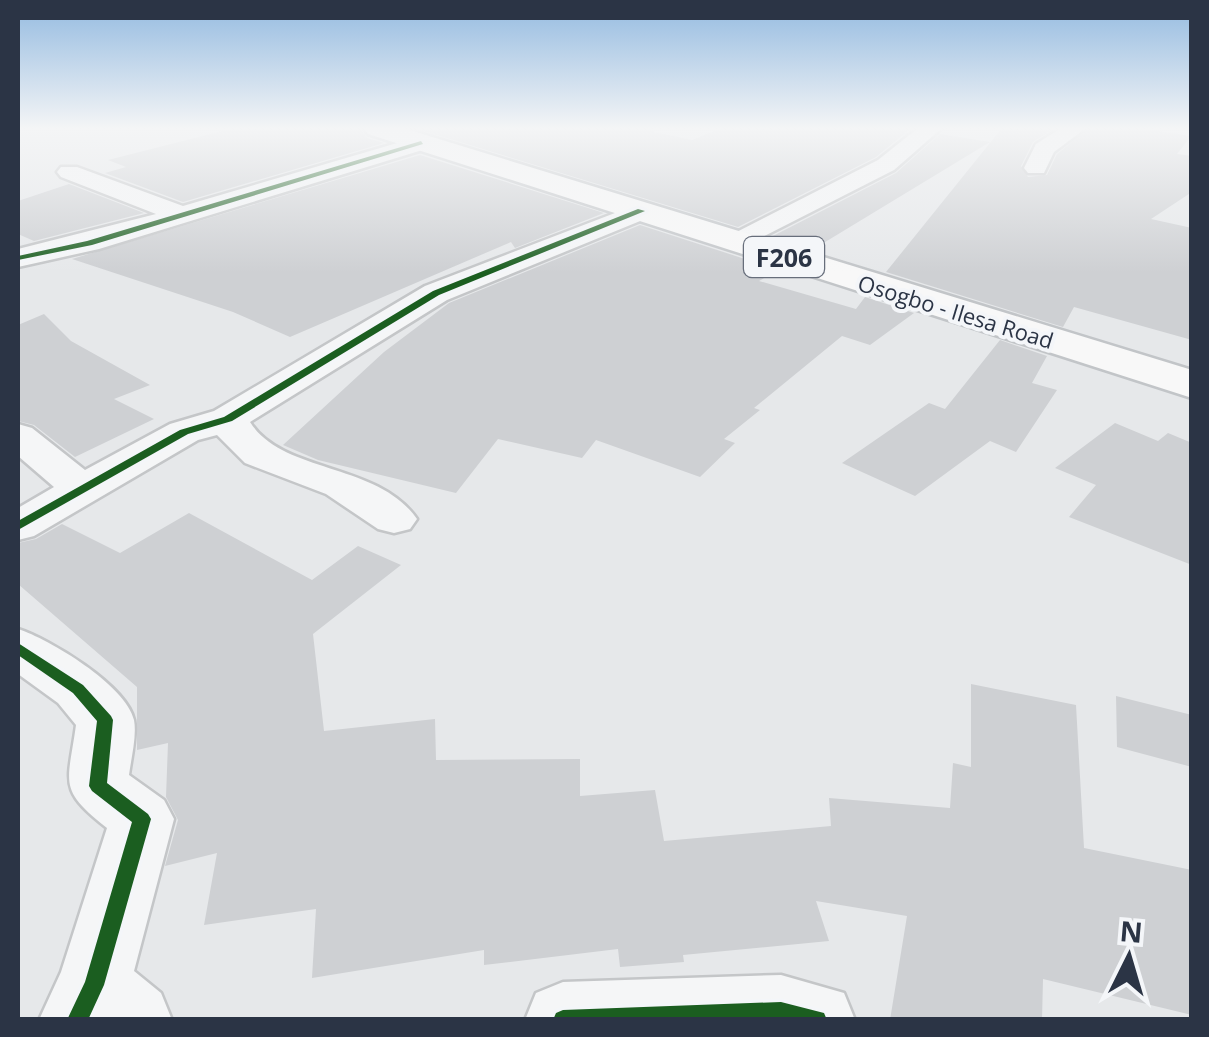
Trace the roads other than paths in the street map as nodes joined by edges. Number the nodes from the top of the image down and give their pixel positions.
1 (81, 176) edge
2 (308, 176) edge
3 (529, 176) edge
4 (861, 176) edge
5 (641, 211) junction
6 (180, 214) junction
7 (733, 241) junction
8 (18, 258) edge
9 (1192, 385) edge
10 (228, 418) junction
11 (18, 436) edge
12 (82, 489) junction
13 (394, 519) dead end
14 (18, 526) edge
15 (18, 648) edge
16 (102, 1008) edge
17 (563, 1020) edge
18 (817, 1020) edge

1 - 6 street
2 - 6 street
3 - 5 main road, Osogbo - Ilesa Road / F206
4 - 7 street
5 - 7 main road, Osogbo - Ilesa Road / F206
5 - 10 street
6 - 8 street
7 - 9 main road, Osogbo - Ilesa Road / F206
10 - 12 street
10 - 13 street
11 - 12 street
12 - 14 street
15 - 16 street
17 - 18 street

